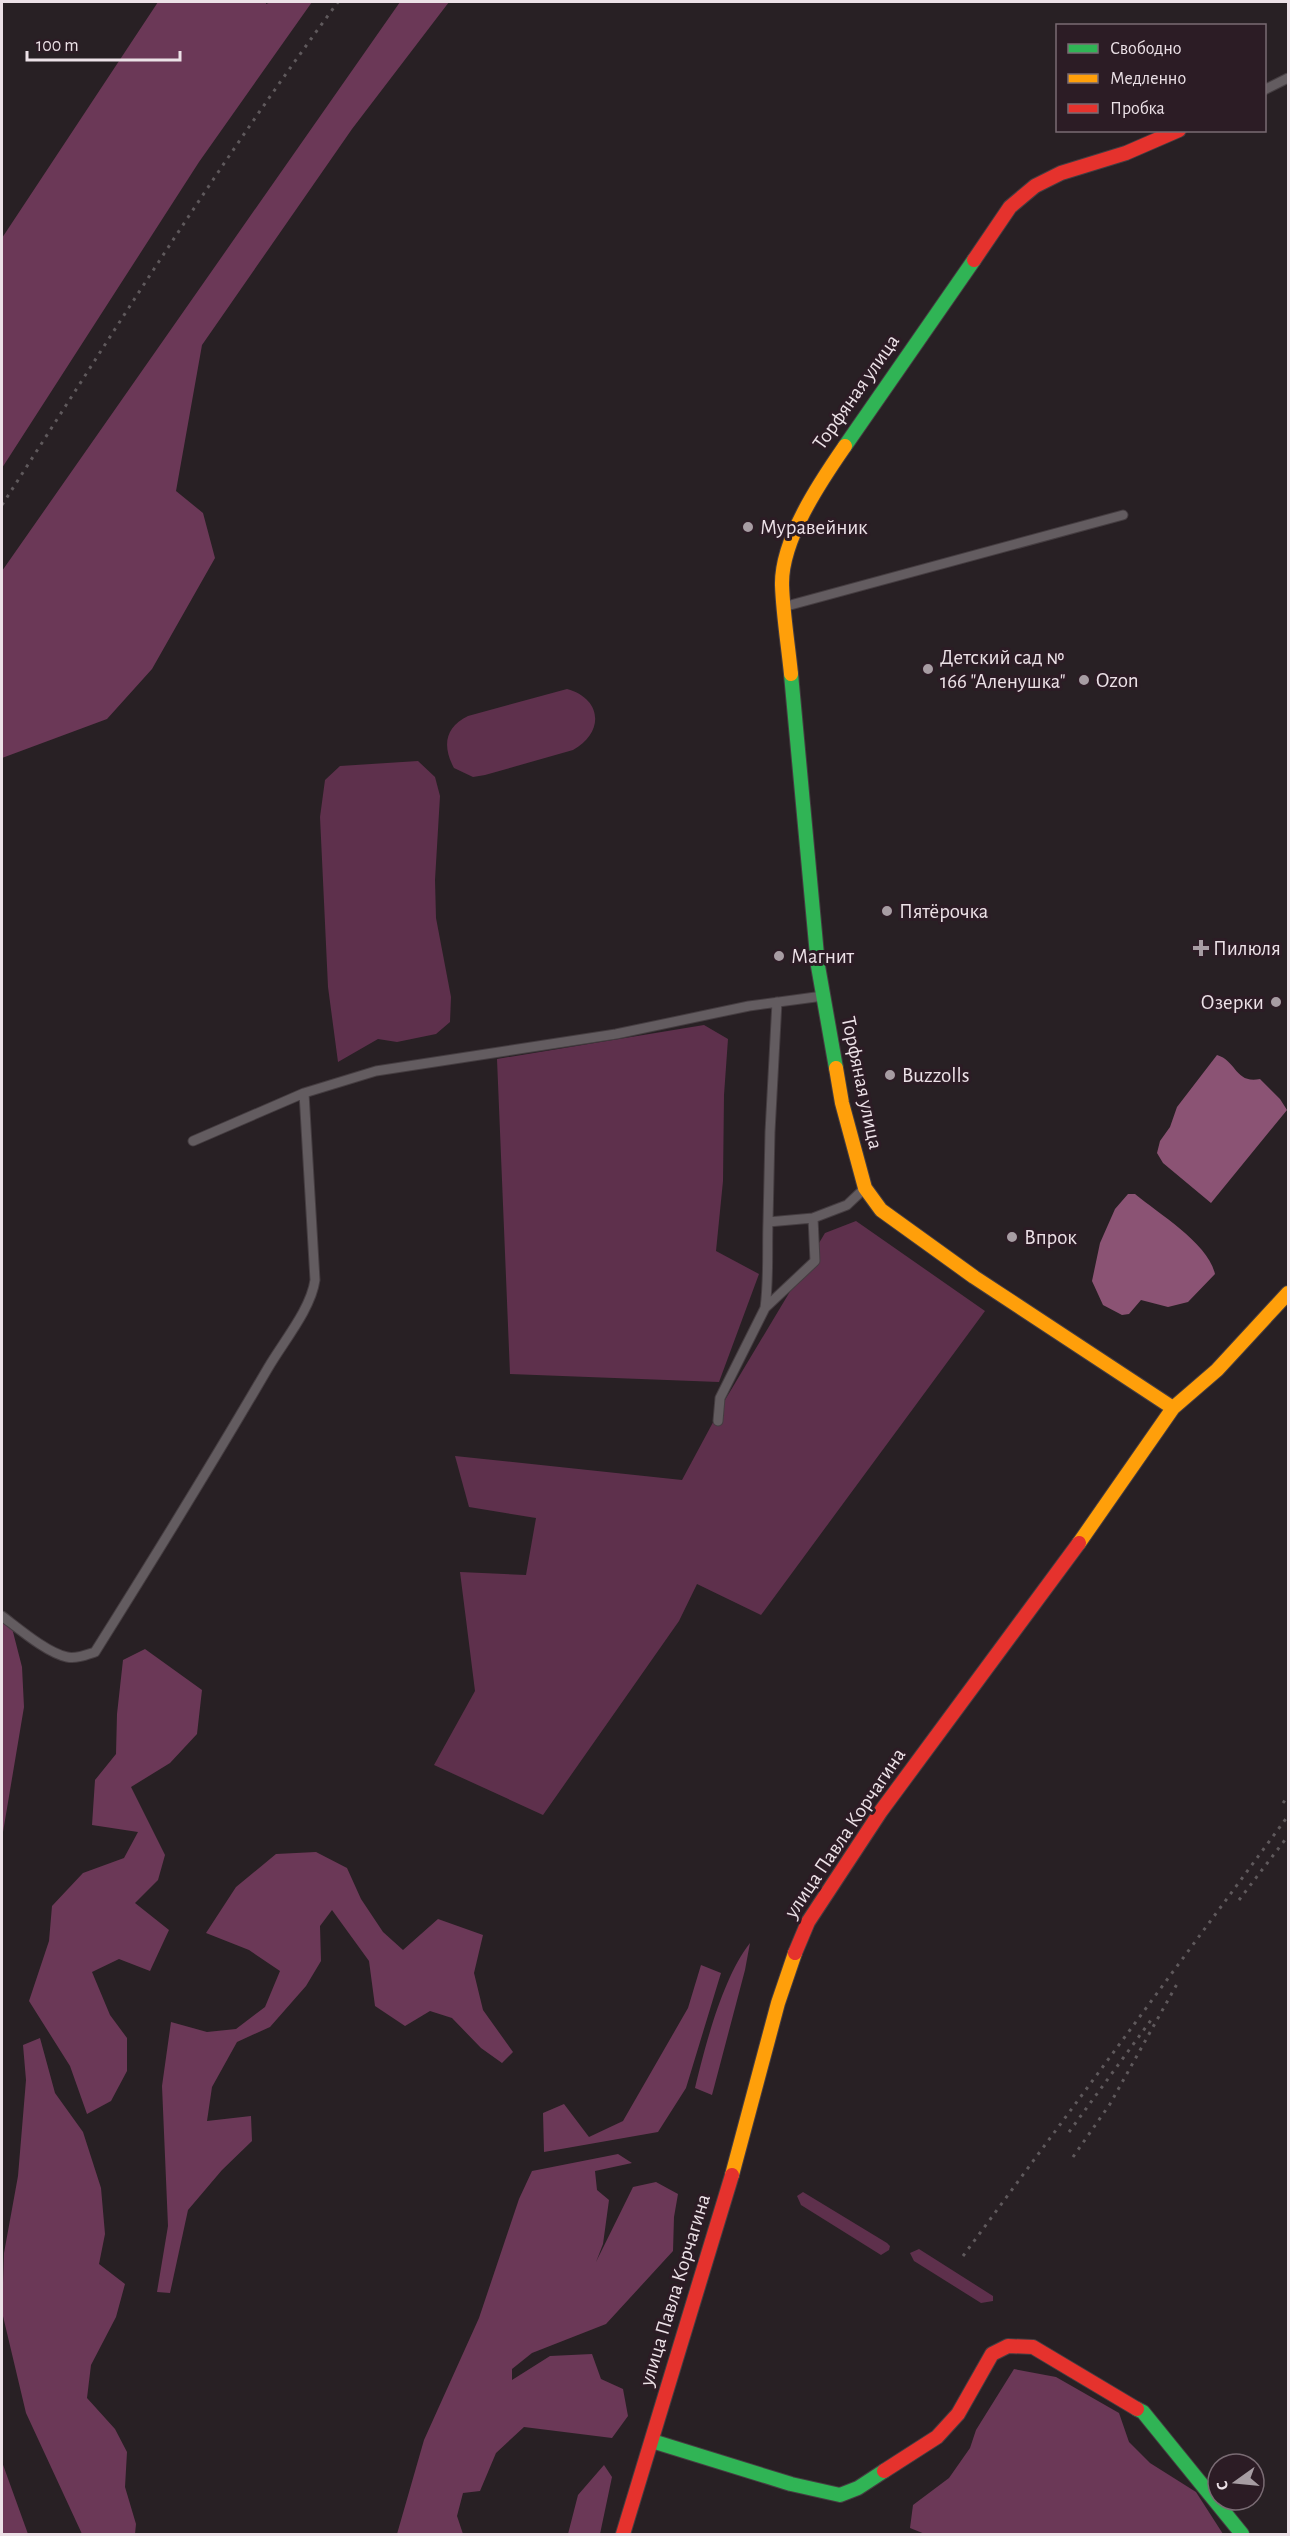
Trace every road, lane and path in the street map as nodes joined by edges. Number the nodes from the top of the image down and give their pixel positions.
1 (1288, 78) edge
2 (1266, 89) edge
3 (1174, 132) edge
4 (1123, 515) dead end
5 (783, 607) junction
6 (823, 996) junction
7 (777, 1002) junction
8 (304, 1093) junction
9 (194, 1141) dead end
10 (865, 1188) junction
11 (813, 1218) junction
12 (768, 1222) junction
13 (1288, 1293) edge
14 (765, 1308) junction
15 (1173, 1408) junction
16 (718, 1421) dead end
17 (2, 1616) edge
18 (652, 2441) junction
19 (623, 2535) edge
20 (1242, 2535) edge

1 - 2 street
3 - 5 street, Торфяная улица
4 - 5 street
5 - 6 street, Торфяная улица
6 - 7 street
6 - 10 street, Торфяная улица
7 - 8 street
7 - 12 street
8 - 9 street
8 - 17 street
10 - 11 street
10 - 15 street, Торфяная улица
11 - 12 street
11 - 14 street
12 - 14 street
13 - 15 street, улица Павла Корчагина
14 - 16 street
15 - 18 street, улица Павла Корчагина
18 - 19 street, улица Павла Корчагина
18 - 20 street

